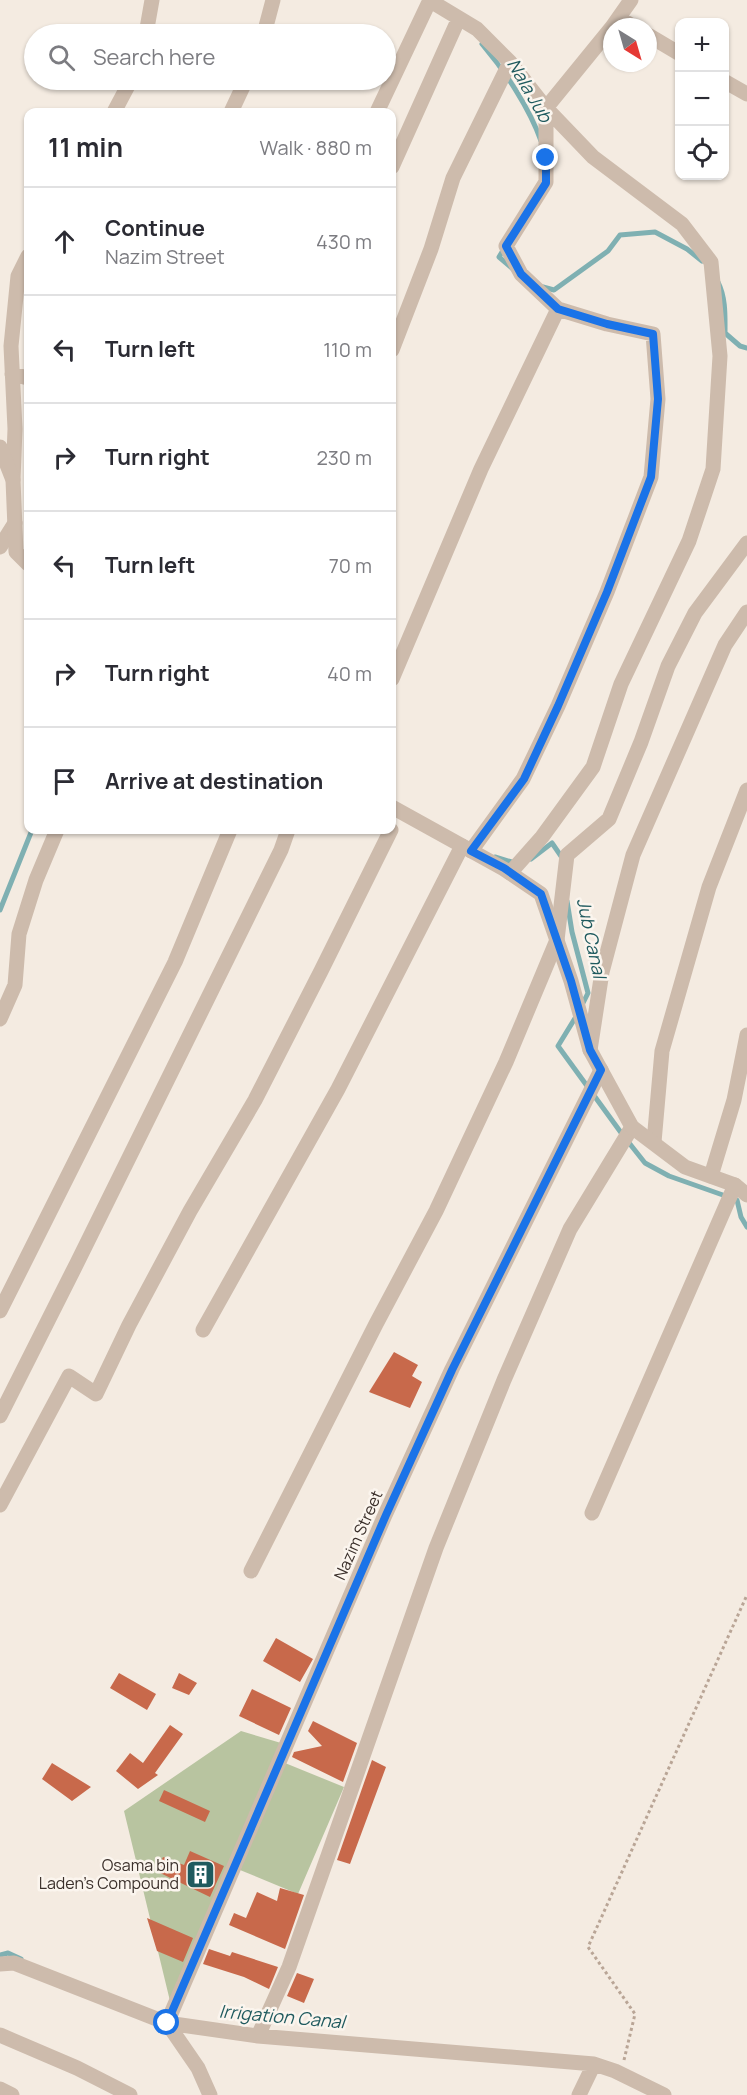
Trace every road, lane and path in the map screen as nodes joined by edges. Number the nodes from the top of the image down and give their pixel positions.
1 (152, 0) edge
2 (273, 0) edge
3 (430, 0) edge
4 (631, 0) edge
5 (459, 18) junction
6 (618, 18) edge
7 (148, 24) edge
8 (267, 24) edge
9 (603, 38) edge
10 (657, 40) edge
11 (675, 51) edge
12 (510, 62) junction
13 (396, 72) edge
14 (729, 84) edge
15 (126, 90) edge
16 (241, 90) edge
17 (387, 90) edge
18 (747, 94) edge
19 (116, 108) edge
20 (233, 108) edge
21 (379, 108) edge
22 (546, 108) junction
23 (396, 158) edge
24 (24, 268) edge
25 (558, 309) junction
26 (396, 340) edge
27 (12, 374) junction
28 (24, 377) edge
29 (0, 447) edge
30 (13, 480) junction
31 (15, 523) junction
32 (747, 543) edge
33 (0, 547) edge
34 (24, 560) edge
35 (747, 612) edge
36 (396, 670) edge
37 (747, 790) edge
38 (396, 809) edge
39 (55, 834) edge
40 (228, 834) edge
41 (287, 834) edge
42 (388, 834) edge
43 (466, 848) junction
44 (510, 873) junction
45 (556, 940) junction
46 (0, 1019) edge
47 (747, 1035) edge
48 (590, 1050) junction
49 (601, 1070) junction
50 (632, 1127) junction
51 (654, 1142) junction
52 (711, 1176) junction
53 (735, 1185) junction
54 (747, 1196) edge
55 (0, 1311) edge
56 (202, 1330) dead end
57 (0, 1416) edge
58 (0, 1504) edge
59 (592, 1513) dead end
60 (251, 1571) dead end
61 (747, 1595) edge
62 (0, 1964) edge
63 (167, 2023) junction
64 (0, 2036) edge
65 (258, 2036) junction
66 (594, 2064) junction
67 (621, 2074) junction
68 (0, 2090) edge
69 (12, 2095) edge
70 (130, 2095) edge
71 (210, 2095) edge
72 (579, 2095) edge
73 (664, 2095) edge

1 - 7 street
2 - 8 street
3 - 5 street
3 - 13 street
4 - 6 street
5 - 12 street
5 - 23 street
9 - 22 street
10 - 11 street
12 - 22 street
12 - 26 street
14 - 18 street
15 - 19 street
16 - 20 street
17 - 21 street
22 - 25 street
22 - 44 street
24 - 27 street
25 - 36 street
25 - 43 street
27 - 28 street
27 - 30 street
29 - 30 street
30 - 31 street
31 - 33 street
31 - 34 street
32 - 45 street
35 - 48 street
37 - 51 street
38 - 43 street
39 - 46 street
40 - 55 street
41 - 57 street
42 - 58 street
43 - 44 street
43 - 56 street
44 - 45 street
45 - 48 street
45 - 60 street
47 - 52 street
48 - 49 street
49 - 50 street
49 - 63 street, Nazim Street
50 - 51 street
50 - 65 street
51 - 52 street
52 - 53 street
53 - 54 street
53 - 59 street
61 - 67 path
62 - 63 street
63 - 65 street
63 - 71 street
64 - 70 street
65 - 66 street
66 - 67 street
66 - 72 street
67 - 73 street
68 - 69 street

